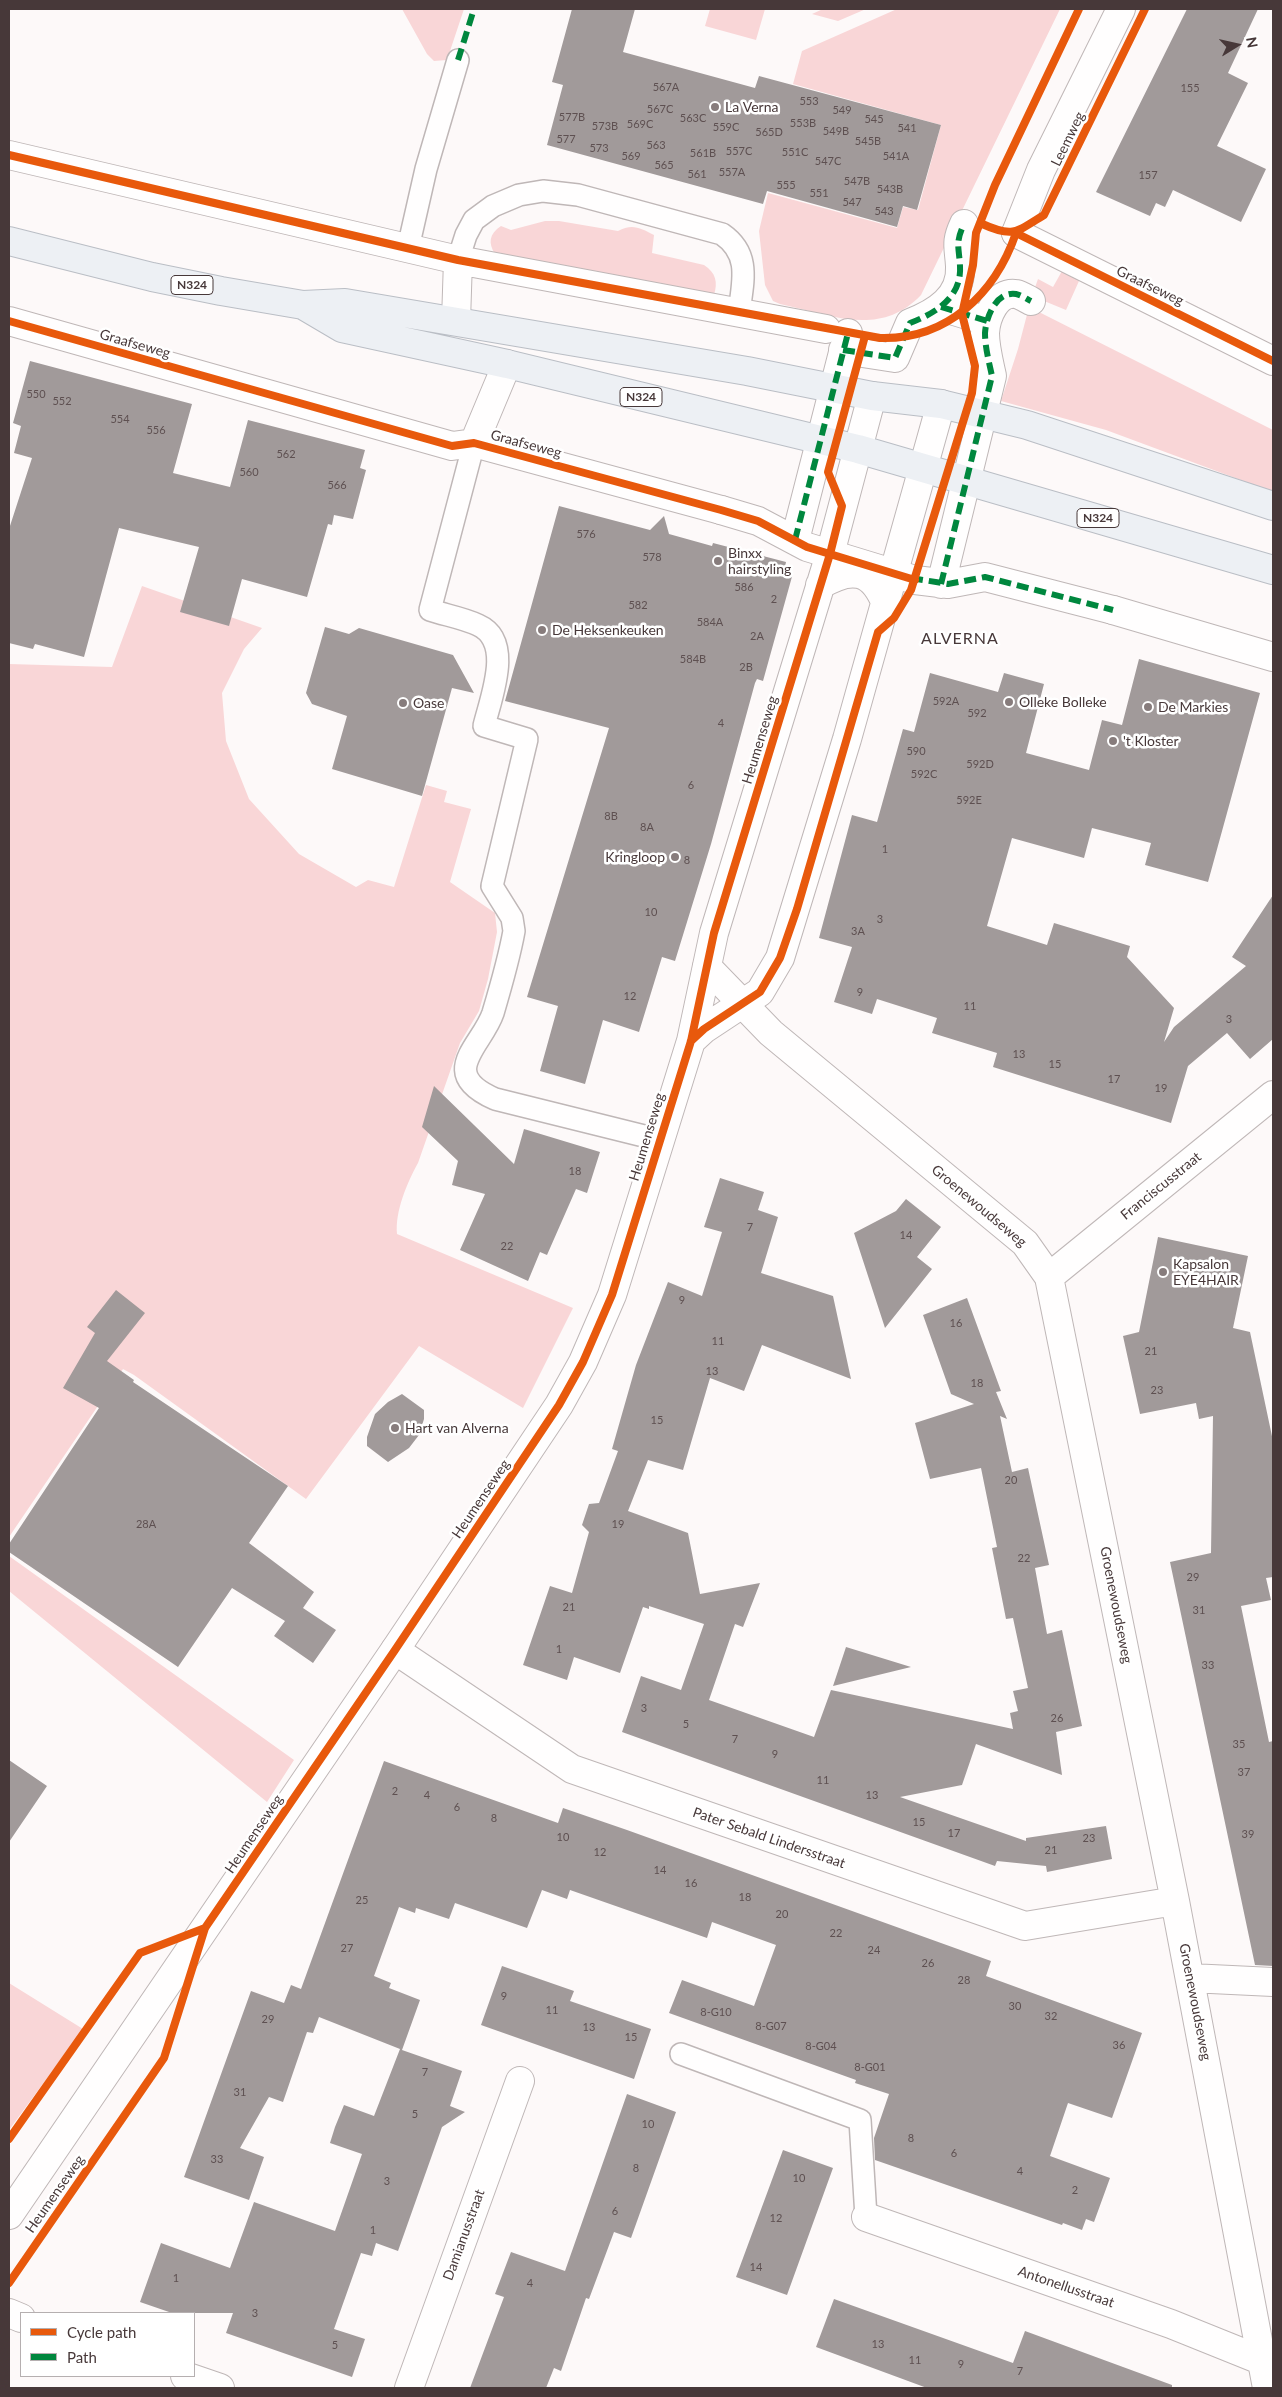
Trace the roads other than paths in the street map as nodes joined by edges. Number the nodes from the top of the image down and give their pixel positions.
1 (1121, 9) edge
2 (458, 60) dead end
3 (9, 155) edge
4 (964, 224) dead end
5 (1016, 232) joint
6 (9, 241) edge
7 (408, 248) junction
8 (458, 260) junction
9 (1031, 301) dead end
10 (303, 305) junction
11 (942, 307) junction
12 (739, 312) junction
13 (9, 321) edge
14 (456, 321) junction
15 (987, 321) junction
16 (839, 337) junction
17 (1273, 361) edge
18 (507, 364) junction
19 (833, 388) junction
20 (872, 396) junction
21 (941, 404) junction
22 (983, 414) junction
23 (820, 440) junction
24 (474, 443) junction
25 (858, 449) junction
26 (923, 467) junction
27 (965, 479) junction
28 (1273, 506) edge
29 (795, 540) junction
30 (830, 554) junction
31 (1273, 570) edge
32 (893, 573) junction
33 (820, 584) junction
34 (940, 584) junction
35 (886, 604) junction
36 (1273, 657) edge
37 (707, 967) junction
38 (743, 1005) junction
39 (691, 1040) junction
40 (1273, 1095) edge
41 (660, 1140) junction
42 (1049, 1277) junction
43 (395, 1650) junction
44 (1175, 1902) junction
45 (1190, 1978) junction
46 (1273, 1982) edge
47 (680, 2054) dead end
48 (520, 2082) dead end
49 (9, 2215) edge
50 (866, 2217) joint
51 (1268, 2361) edge
52 (187, 2377) edge
53 (220, 2388) edge
54 (409, 2388) edge
55 (1267, 2388) edge

1 - 5 street, Leemweg
2 - 7 lane
3 - 7 street
4 - 11 street
5 - 17 street, Graafseweg
6 - 10 main road, N324
7 - 8 street
8 - 12 street
8 - 12 lane
8 - 14 street
9 - 15 street
10 - 14 main road, N324
10 - 18 main road, N324
11 - 15 street
11 - 16 street
12 - 16 street
13 - 24 street, Graafseweg
14 - 19 main road, N324
15 - 22 street
16 - 19 street
18 - 23 main road, N324
18 - 24 street, Graafseweg
19 - 20 main road, N324
19 - 23 street
20 - 21 main road, N324
20 - 25 street, Heumenseweg
21 - 22 main road, N324
21 - 26 street
22 - 27 street
22 - 28 main road, N324
23 - 25 main road, N324
23 - 29 street
24 - 29 street, Graafseweg
24 - 41 lane
25 - 26 main road, N324
25 - 30 street, Heumenseweg
26 - 27 main road, N324
26 - 32 street
27 - 31 main road, N324
27 - 34 street
29 - 30 street, Graafseweg
30 - 32 street, Graafseweg
30 - 33 street, Heumenseweg
32 - 34 street, Graafseweg
32 - 35 street
33 - 35 street
33 - 37 street, Heumenseweg
34 - 36 street, Graafseweg
35 - 38 street
37 - 38 street, Groenewoudseweg
37 - 39 street, Heumenseweg
38 - 39 street
38 - 42 street, Groenewoudseweg
39 - 41 street, Heumenseweg
40 - 42 street, Franciscusstraat
41 - 43 street, Heumenseweg
42 - 44 street, Groenewoudseweg
43 - 44 street, Pater Sebald Lindersstraat
43 - 49 street, Heumenseweg
44 - 45 street, Groenewoudseweg
45 - 46 street
45 - 51 street, Groenewoudseweg
47 - 50 lane
48 - 54 street, Damianusstraat
50 - 51 street, Antonellusstraat
51 - 55 street, Groenewoudseweg
52 - 53 street

